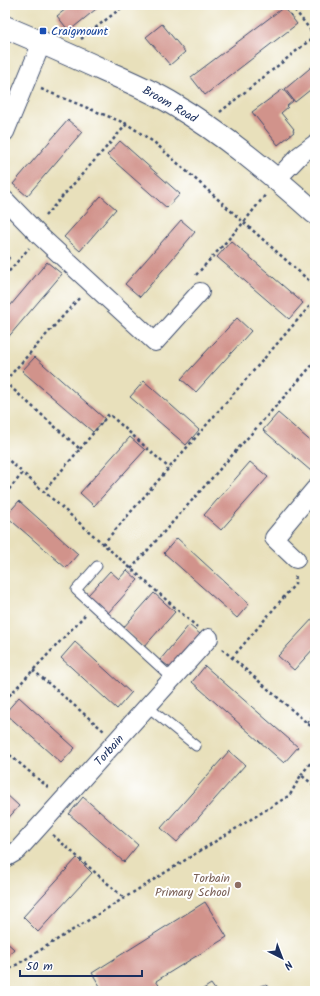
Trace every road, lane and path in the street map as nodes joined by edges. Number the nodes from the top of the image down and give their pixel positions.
1 (125, 5) edge
2 (290, 5) edge
3 (5, 27) edge
4 (315, 36) edge
5 (42, 42) junction
6 (64, 52) junction
7 (25, 83) junction
8 (127, 124) junction
9 (206, 124) junction
10 (5, 132) edge
11 (315, 144) edge
12 (277, 179) junction
13 (5, 200) edge
14 (315, 213) edge
15 (244, 222) junction
16 (37, 232) junction
17 (5, 276) edge
18 (92, 284) junction
19 (315, 286) edge
20 (200, 292) joint
21 (315, 300) edge
22 (315, 362) edge
23 (5, 381) edge
24 (80, 449) junction
25 (5, 457) edge
26 (169, 468) junction
27 (23, 473) junction
28 (315, 489) edge
29 (44, 491) junction
30 (5, 494) edge
31 (103, 544) junction
32 (296, 559) joint
33 (98, 566) dead end
34 (131, 569) junction
35 (94, 606) junction
36 (209, 638) junction
37 (232, 658) junction
38 (33, 670) junction
39 (173, 678) junction
40 (5, 700) edge
41 (148, 707) junction
42 (315, 714) edge
43 (307, 723) junction
44 (315, 730) edge
45 (116, 742) junction
46 (196, 746) dead end
47 (5, 751) edge
48 (315, 757) edge
49 (301, 774) junction
50 (315, 786) edge
51 (63, 800) junction
52 (41, 825) junction
53 (5, 858) edge
54 (124, 898) junction
55 (5, 972) edge

1 - 6 path
2 - 4 path
3 - 5 street, Broom Road
4 - 9 path
5 - 6 street, Broom Road
5 - 7 street
6 - 9 street, Broom Road
7 - 8 path
7 - 10 street
8 - 15 path
8 - 16 path
9 - 12 street, Broom Road
11 - 12 street
12 - 14 street, Broom Road
12 - 15 path
13 - 16 street
15 - 19 path
15 - 20 path
16 - 17 path
16 - 18 street
18 - 20 street
18 - 23 path
21 - 26 path
22 - 34 path
23 - 24 path
24 - 26 path
24 - 29 path
25 - 27 path
26 - 31 path
27 - 29 path
27 - 30 path
28 - 32 street
29 - 31 path
31 - 34 path
32 - 37 path
33 - 35 lane
34 - 36 path
35 - 38 path
35 - 39 lane
36 - 37 path
36 - 39 street, Torbain
37 - 43 path
38 - 40 path
38 - 45 path
39 - 41 street, Torbain
41 - 45 street, Torbain
41 - 46 lane
42 - 43 path
43 - 44 path
45 - 51 street, Torbain
47 - 51 path
48 - 49 path
49 - 50 path
49 - 54 path
51 - 52 street, Torbain
52 - 53 street, Torbain
52 - 54 path
54 - 55 path

